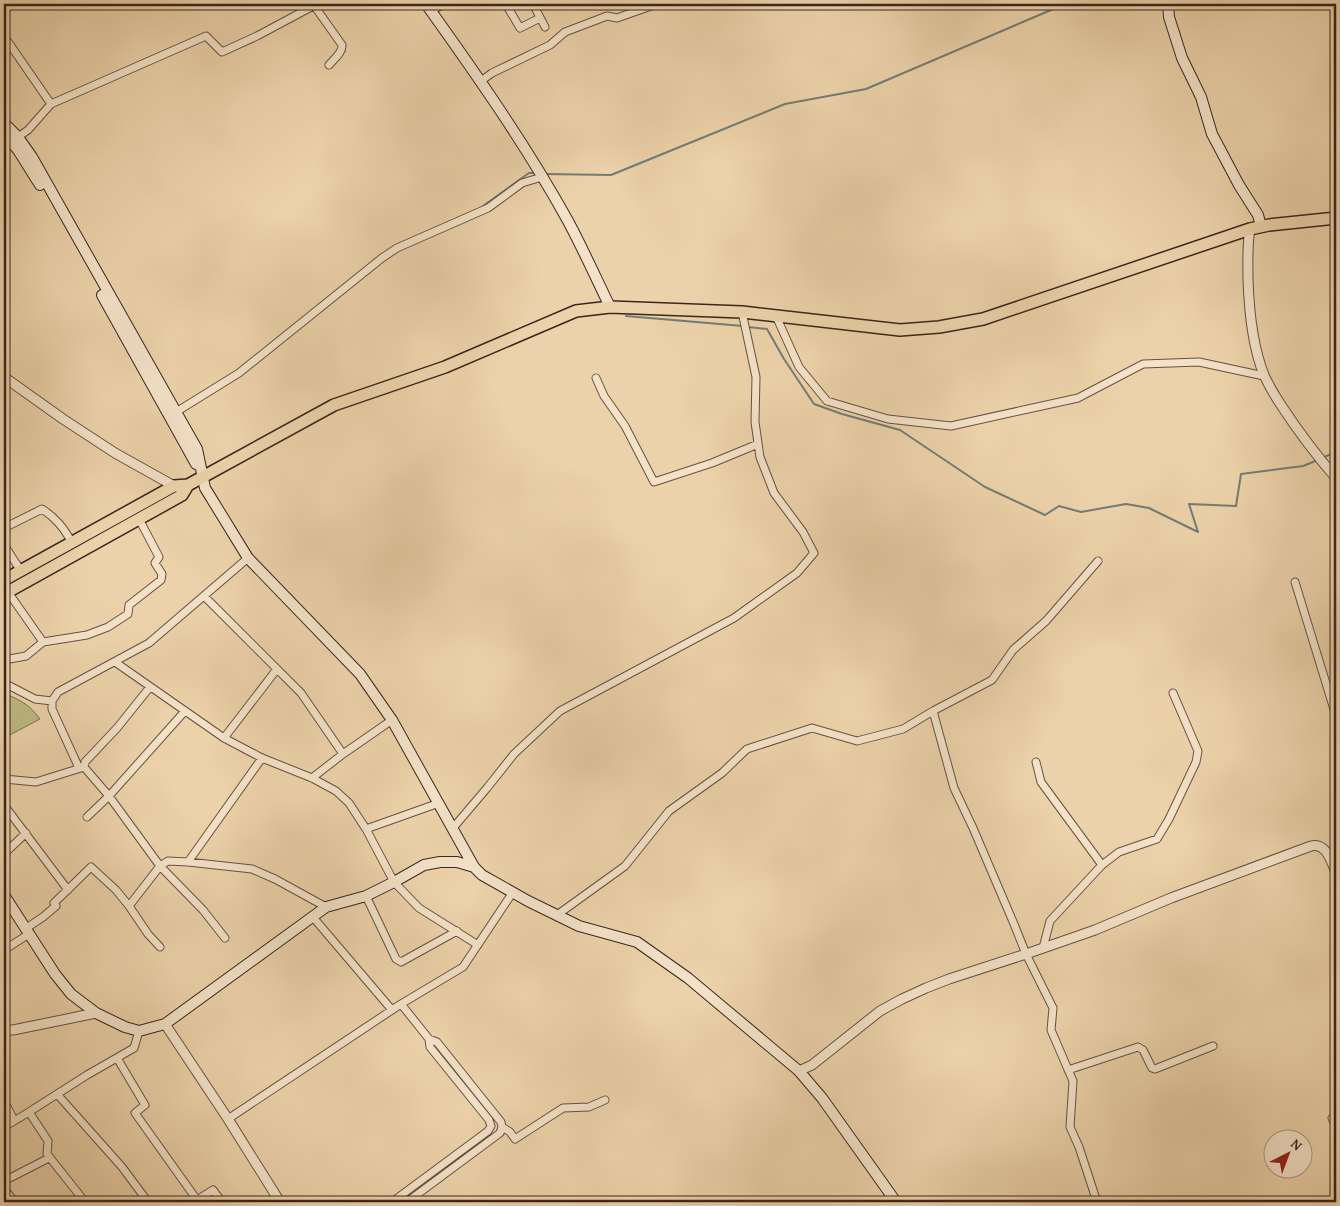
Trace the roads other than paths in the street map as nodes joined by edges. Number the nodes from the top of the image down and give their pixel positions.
1 (444, 4) edge
2 (533, 4) edge
3 (656, 4) edge
4 (1168, 4) edge
5 (314, 5) edge
6 (507, 6) dead end
7 (428, 7) edge
8 (540, 18) junction
9 (545, 26) dead end
10 (4, 36) edge
11 (328, 65) dead end
12 (481, 81) junction
13 (51, 104) junction
14 (4, 123) edge
15 (4, 134) edge
16 (18, 137) junction
17 (542, 177) junction
18 (1336, 218) edge
19 (1256, 228) junction
20 (610, 307) junction
21 (742, 312) junction
22 (776, 316) junction
23 (1264, 376) junction
24 (4, 377) edge
25 (596, 378) dead end
26 (176, 412) junction
27 (758, 444) junction
28 (203, 476) junction
29 (1336, 478) edge
30 (188, 485) junction
31 (174, 486) junction
32 (139, 519) junction
33 (4, 528) edge
34 (72, 543) junction
35 (4, 545) edge
36 (248, 558) junction
37 (1098, 561) dead end
38 (21, 571) junction
39 (1295, 582) dead end
40 (5, 589) edge
41 (204, 596) junction
42 (43, 642) junction
43 (4, 660) edge
44 (114, 662) junction
45 (277, 669) junction
46 (4, 683) edge
47 (150, 687) junction
48 (1174, 693) dead end
49 (52, 701) junction
50 (185, 711) junction
51 (933, 711) junction
52 (1336, 716) edge
53 (392, 720) junction
54 (224, 738) junction
55 (343, 754) junction
56 (262, 758) junction
57 (1036, 762) dead end
58 (82, 768) junction
59 (312, 778) junction
60 (4, 779) edge
61 (109, 796) junction
62 (439, 803) junction
63 (4, 805) edge
64 (88, 817) dead end
65 (453, 828) junction
66 (366, 829) junction
67 (26, 833) junction
68 (4, 854) edge
69 (188, 862) junction
70 (1102, 865) junction
71 (160, 866) junction
72 (474, 867) junction
73 (1336, 872) edge
74 (394, 882) junction
75 (68, 890) junction
76 (512, 892) junction
77 (4, 895) edge
78 (366, 896) junction
79 (129, 906) junction
80 (326, 907) junction
81 (312, 916) junction
82 (557, 916) junction
83 (456, 931) junction
84 (27, 932) junction
85 (225, 938) dead end
86 (478, 945) junction
87 (160, 946) dead end
88 (1043, 948) junction
89 (4, 950) edge
90 (1026, 954) junction
91 (401, 1004) junction
92 (392, 1010) junction
93 (96, 1013) junction
94 (165, 1024) junction
95 (4, 1030) edge
96 (139, 1031) junction
97 (429, 1039) junction
98 (1213, 1046) dead end
99 (117, 1058) junction
100 (1068, 1070) junction
101 (800, 1071) junction
102 (57, 1094) junction
103 (605, 1100) dead end
104 (4, 1101) edge
105 (30, 1112) junction
106 (228, 1118) junction
107 (1332, 1118) dead end
108 (14, 1120) junction
109 (4, 1127) edge
110 (502, 1127) junction
111 (1336, 1127) edge
112 (50, 1158) junction
113 (4, 1181) edge
114 (4, 1189) edge
115 (15, 1202) edge
116 (85, 1202) edge
117 (148, 1202) edge
118 (222, 1202) edge
119 (280, 1202) edge
120 (392, 1202) edge
121 (407, 1202) edge
122 (896, 1202) edge
123 (1097, 1202) edge

1 - 7 street
2 - 8 street
3 - 12 street
4 - 19 main road
5 - 11 street
5 - 13 street
6 - 8 street
7 - 12 main road
8 - 9 street
10 - 13 street
12 - 17 main road
13 - 16 street
14 - 16 main road
15 - 28 main road
16 - 26 main road
17 - 20 main road
17 - 26 street
18 - 19 main road
19 - 22 main road
19 - 23 street
20 - 21 main road
20 - 28 main road
21 - 22 main road
21 - 27 street
22 - 23 street
23 - 29 street
24 - 31 street
25 - 27 street
26 - 28 main road
27 - 65 street
28 - 30 main road
28 - 36 main road
30 - 31 main road
30 - 32 main road
31 - 34 main road
32 - 40 main road
32 - 42 street
33 - 34 street
34 - 38 main road
35 - 38 street
36 - 41 street
36 - 53 main road
37 - 51 street
38 - 40 main road
39 - 52 street
40 - 42 street
41 - 44 street
41 - 45 street
42 - 43 street
44 - 47 street
44 - 49 street
45 - 54 street
45 - 55 street
46 - 49 street
47 - 50 street
47 - 58 street
48 - 70 street
49 - 58 street
50 - 54 street
50 - 61 street
51 - 82 street
51 - 90 street
53 - 55 street
53 - 62 main road
54 - 56 street
55 - 59 street
56 - 59 street
56 - 69 street
57 - 70 street
58 - 60 street
58 - 61 street
59 - 66 street
61 - 64 street
61 - 71 street
62 - 65 main road
62 - 66 street
63 - 67 street
65 - 72 main road
66 - 74 street
67 - 68 street
67 - 75 street
69 - 71 street
69 - 80 street
70 - 88 street
71 - 79 street
71 - 85 street
72 - 74 main road
72 - 76 main road
73 - 88 street
74 - 78 main road
74 - 83 street
75 - 79 street
75 - 84 street
76 - 82 main road
76 - 86 street
77 - 84 main road
78 - 80 main road
78 - 83 street
79 - 87 street
80 - 81 main road
81 - 92 street
81 - 94 main road
82 - 101 main road
83 - 86 street
84 - 89 street
84 - 93 main road
86 - 91 street
88 - 90 street
90 - 100 street
90 - 101 street
91 - 92 street
91 - 97 street
92 - 106 street
93 - 95 street
93 - 96 main road
94 - 96 main road
94 - 106 street
96 - 99 street
97 - 110 street
97 - 120 street
98 - 100 street
99 - 102 street
99 - 118 street
100 - 123 street
101 - 122 main road
102 - 105 street
102 - 117 street
103 - 110 street
104 - 108 street
105 - 108 street
105 - 112 street
106 - 119 street
107 - 111 street
108 - 109 street
110 - 121 street
112 - 113 street
112 - 116 street
114 - 115 street

